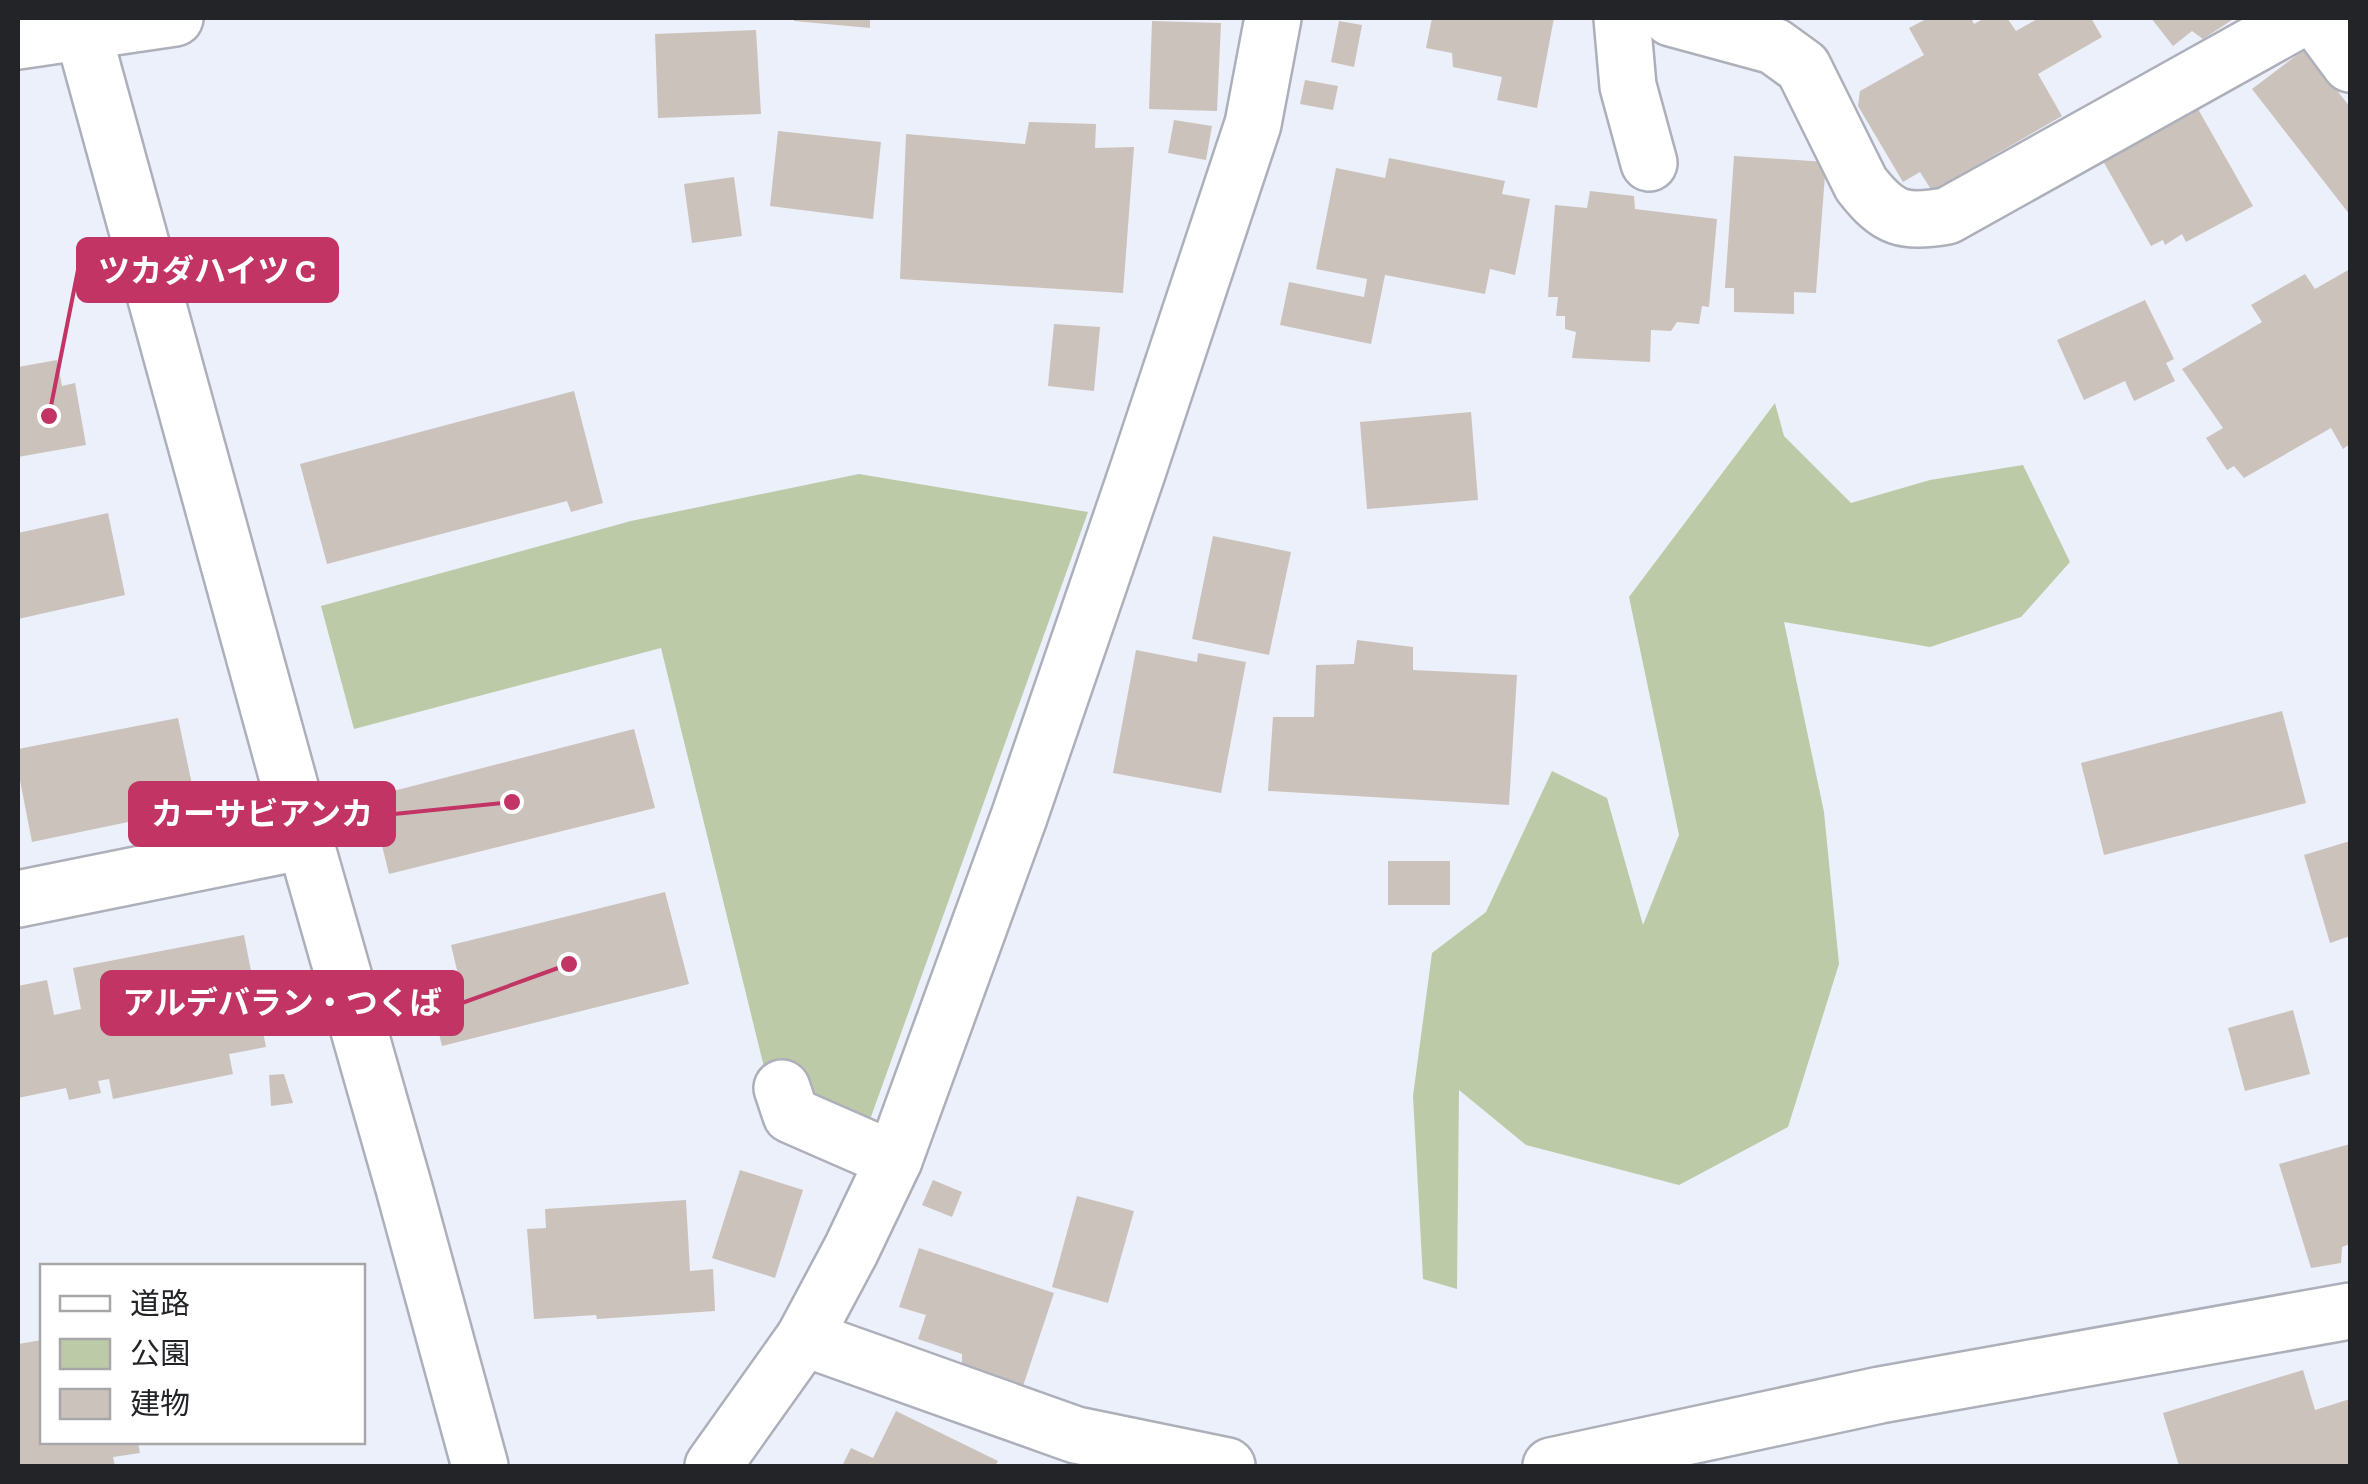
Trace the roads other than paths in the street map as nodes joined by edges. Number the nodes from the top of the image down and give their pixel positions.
1 (176, 18) edge
2 (1273, 18) edge
3 (1622, 18) edge
4 (1671, 18) edge
5 (2302, 18) edge
6 (2316, 18) edge
7 (80, 24) edge
8 (18, 41) edge
9 (2350, 64) edge
10 (1649, 163) dead end
11 (304, 841) junction
12 (18, 899) edge
13 (782, 1088) dead end
14 (894, 1160) junction
15 (2350, 1312) edge
16 (804, 1338) junction
17 (480, 1466) edge
18 (713, 1466) edge
19 (1227, 1466) edge
20 (1551, 1466) edge

1 - 7 street
2 - 14 street
3 - 10 street
4 - 5 street
6 - 9 street
7 - 8 street
7 - 11 street
11 - 12 street
11 - 17 street
13 - 14 street
14 - 16 street
15 - 20 street
16 - 18 street
16 - 19 street

